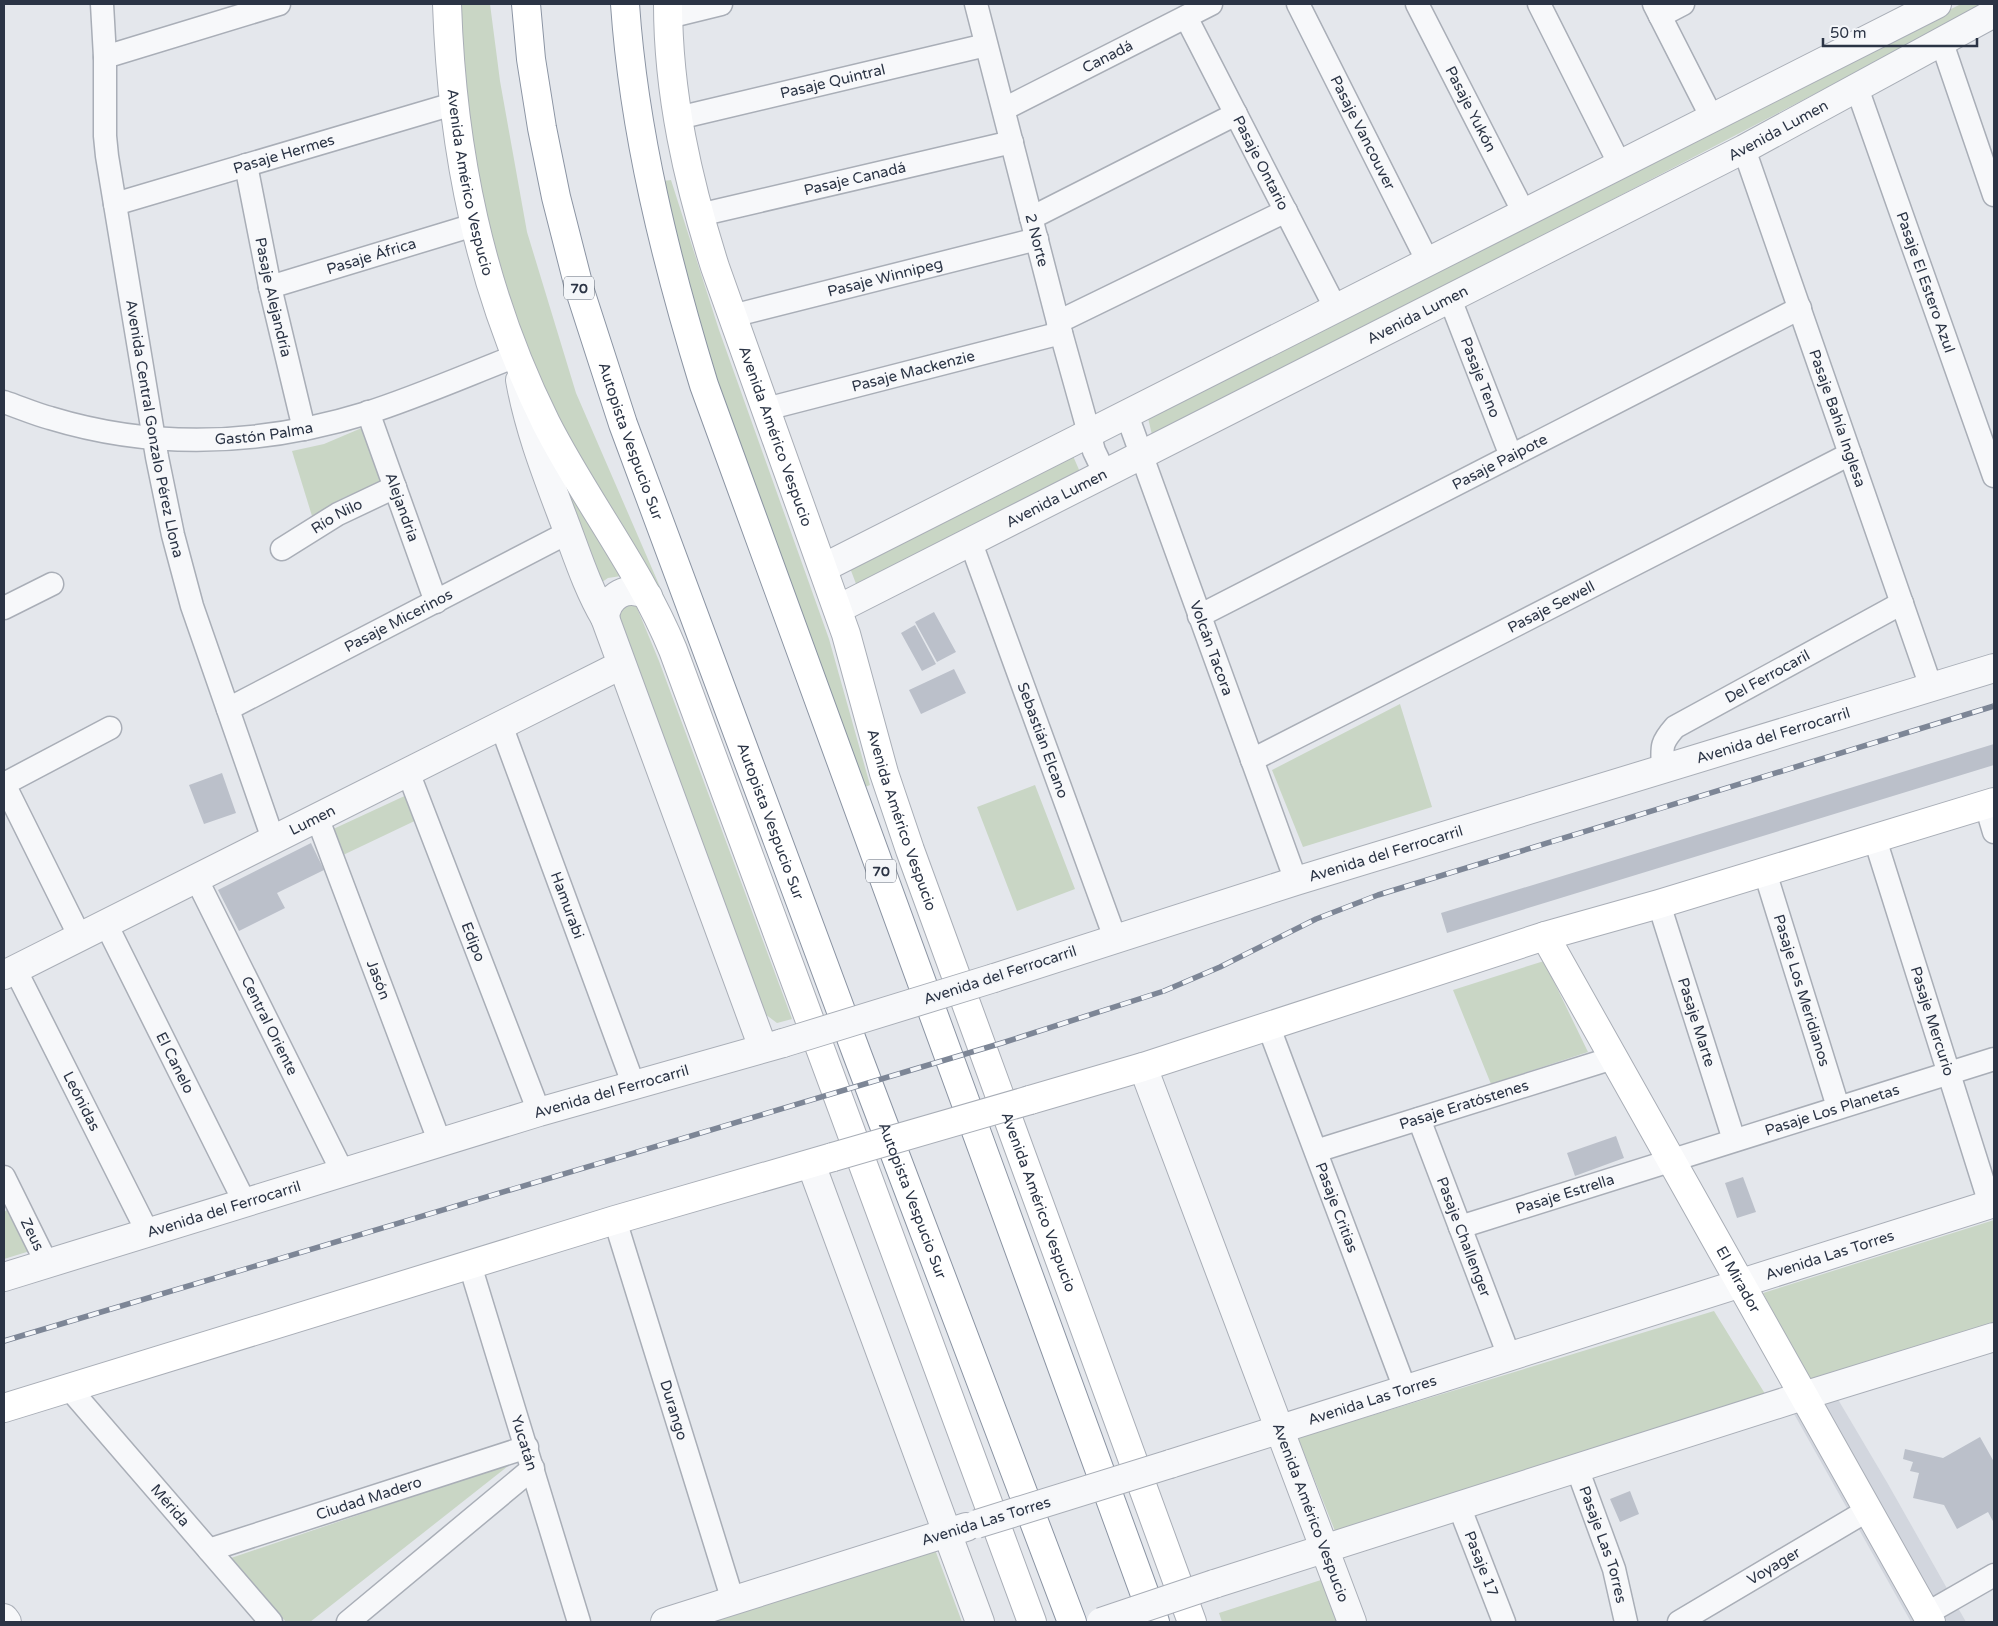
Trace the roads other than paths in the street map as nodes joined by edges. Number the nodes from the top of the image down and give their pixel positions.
1 (102, 4) edge
2 (279, 4) edge
3 (447, 4) edge
4 (516, 4) edge
5 (526, 4) edge
6 (625, 4) edge
7 (721, 4) edge
8 (976, 4) edge
9 (1212, 4) edge
10 (1298, 4) edge
11 (1417, 4) edge
12 (1539, 4) edge
13 (1683, 4) edge
14 (1933, 5) edge
15 (668, 10) edge
16 (1657, 10) edge
17 (1994, 13) edge
18 (1186, 17) junction
19 (1941, 40) junction
20 (986, 45) junction
21 (105, 57) junction
22 (531, 59) junction
23 (1858, 88) junction
24 (453, 104) junction
25 (1004, 109) junction
26 (1236, 114) junction
27 (678, 118) junction
28 (1712, 118) junction
29 (1012, 142) junction
30 (1744, 149) junction
31 (246, 165) junction
32 (1620, 165) junction
33 (1994, 195) edge
34 (115, 204) junction
35 (1286, 210) junction
36 (1524, 213) junction
37 (699, 216) junction
38 (474, 225) junction
39 (1034, 228) junction
40 (1428, 262) junction
41 (270, 287) junction
42 (1450, 299) junction
43 (1800, 308) junction
44 (1336, 309) junction
45 (732, 316) junction
46 (1060, 327) junction
47 (516, 356) junction
48 (4, 402) edge
49 (766, 409) junction
50 (368, 412) junction
51 (1127, 415) junction
52 (304, 429) junction
53 (1089, 434) junction
54 (155, 439) junction
55 (1850, 454) junction
56 (1141, 456) junction
57 (1511, 456) junction
58 (1105, 474) junction
59 (1994, 476) edge
60 (395, 487) junction
61 (569, 532) junction
62 (971, 543) junction
63 (282, 549) dead end
64 (823, 568) junction
65 (52, 584) dead end
66 (648, 596) junction
67 (436, 602) junction
68 (1902, 603) junction
69 (4, 608) edge
70 (838, 609) junction
71 (1199, 616) junction
72 (605, 618) junction
73 (621, 665) junction
74 (1994, 668) edge
75 (1931, 687) junction
76 (228, 709) junction
77 (501, 725) junction
78 (110, 728) dead end
79 (1252, 760) junction
80 (1663, 769) junction
81 (408, 772) junction
82 (4, 784) edge
83 (1990, 804) edge
84 (317, 817) junction
85 (1994, 832) edge
86 (273, 839) junction
87 (1874, 839) junction
88 (1765, 872) junction
89 (196, 878) junction
90 (1296, 881) junction
91 (1659, 904) junction
92 (106, 924) junction
93 (1545, 936) junction
94 (80, 937) junction
95 (1115, 938) junction
96 (9, 972) edge
97 (1268, 1025) junction
98 (773, 1046) junction
99 (1613, 1058) junction
100 (1994, 1059) edge
101 (1143, 1067) junction
102 (1949, 1073) junction
103 (634, 1086) junction
104 (1838, 1108) junction
105 (539, 1112) junction
106 (1419, 1119) junction
107 (1734, 1140) junction
108 (440, 1143) junction
109 (1316, 1151) junction
110 (1670, 1160) junction
111 (822, 1161) junction
112 (343, 1172) junction
113 (4, 1177) edge
114 (245, 1203) junction
115 (1992, 1204) edge
116 (615, 1220) junction
117 (1460, 1227) junction
118 (148, 1233) junction
119 (47, 1264) junction
120 (470, 1265) junction
121 (4, 1277) edge
122 (1740, 1283) junction
123 (1994, 1337) edge
124 (1509, 1356) junction
125 (69, 1388) junction
126 (1405, 1389) junction
127 (1804, 1396) junction
128 (4, 1408) edge
129 (1279, 1429) junction
130 (530, 1458) junction
131 (1577, 1468) junction
132 (1459, 1506) junction
133 (1868, 1510) junction
134 (948, 1533) junction
135 (1324, 1548) junction
136 (209, 1550) junction
137 (1994, 1576) edge
138 (733, 1601) junction
139 (4, 1618) edge
140 (1928, 1618) edge
141 (7, 1622) edge
142 (271, 1622) edge
143 (348, 1622) edge
144 (579, 1622) edge
145 (665, 1622) edge
146 (980, 1622) edge
147 (1032, 1622) edge
148 (1072, 1622) edge
149 (1101, 1622) edge
150 (1156, 1622) edge
151 (1192, 1622) edge
152 (1352, 1622) edge
153 (1504, 1622) edge
154 (1626, 1622) edge
155 (1679, 1622) edge

1 - 21 street, Avenida Central Gonzalo Pérez Llona
2 - 21 street
3 - 24 main road, Avenida Américo Vespucio
4 - 22 main road
5 - 22 main road, Autopista Vespucio Sur / 70
6 - 150 main road, 70
7 - 15 street
8 - 20 street, 2 Norte
9 - 18 street, Canadá
10 - 40 street, Pasaje Vancouver
11 - 36 street, Pasaje Yukón
12 - 32 street
13 - 16 street
14 - 28 street
15 - 27 main road, Avenida Américo Vespucio
16 - 28 street
17 - 19 street, Avenida Lumen
18 - 25 street, Canadá
18 - 26 street, Pasaje Ontario
19 - 23 street, Avenida Lumen
19 - 33 street
20 - 25 street, 2 Norte
20 - 27 street, Pasaje Quintral
21 - 34 street, Avenida Central Gonzalo Pérez Llona
22 - 148 main road, Autopista Vespucio Sur / 70
23 - 30 street, Avenida Lumen
23 - 59 street, Pasaje El Estero Azul
24 - 31 street, Pasaje Hermes
24 - 38 main road, Avenida Américo Vespucio
25 - 29 street, 2 Norte
26 - 35 street, Pasaje Ontario
26 - 39 street, Pasaje Winnipeg
27 - 37 main road, Avenida Américo Vespucio
28 - 32 street
29 - 37 street, Pasaje Canadá
29 - 39 street, 2 Norte
30 - 42 street, Avenida Lumen
30 - 43 street, Pasaje Bahía Inglesa
31 - 34 street, Pasaje Hermes
31 - 41 street, Pasaje Alejandría
32 - 36 street
34 - 54 street, Avenida Central Gonzalo Pérez Llona
35 - 44 street, Pasaje Ontario
35 - 46 street, Pasaje Mackenzie
36 - 40 street
37 - 45 main road, Avenida Américo Vespucio
38 - 41 street, Pasaje África
38 - 47 main road, Avenida Américo Vespucio
39 - 45 street, Pasaje Winnipeg
39 - 46 street, 2 Norte
40 - 44 street
41 - 52 street, Pasaje Alejandría
42 - 56 street, Avenida Lumen
42 - 57 street, Pasaje Teno
43 - 55 street, Pasaje Bahía Inglesa
43 - 57 street, Pasaje Paipote
44 - 51 street
45 - 49 main road, Avenida Américo Vespucio
46 - 49 street, Pasaje Mackenzie
46 - 53 street, 2 Norte
47 - 50 street, Gastón Palma
47 - 61 street, Avenida Américo Vespucio
47 - 66 main road, Avenida Américo Vespucio
48 - 54 street, Gastón Palma
49 - 64 main road, Avenida Américo Vespucio
50 - 52 street, Gastón Palma
50 - 60 street, Alejandria
51 - 53 street
51 - 56 street, Volcán Tacora
52 - 54 street, Gastón Palma
53 - 58 street, 2 Norte
53 - 64 street
54 - 76 street, Avenida Central Gonzalo Pérez Llona
55 - 68 street, Pasaje Bahía Inglesa
55 - 79 street, Pasaje Sewell
56 - 58 street, Avenida Lumen
56 - 71 street, Volcán Tacora
57 - 71 street, Pasaje Paipote
58 - 62 street, Avenida Lumen
60 - 63 street, Río Nilo
60 - 67 street, Alejandria
61 - 67 street, Pasaje Micerinos
61 - 72 street, Avenida Américo Vespucio
62 - 70 street, Avenida Lumen
62 - 95 street, Sebastián Elcano
64 - 70 main road, Avenida Américo Vespucio
65 - 69 street
66 - 72 street
66 - 147 main road, Avenida Américo Vespucio
67 - 76 street, Pasaje Micerinos
68 - 75 street, Pasaje Bahía Inglesa
68 - 80 street, Del Ferrocaril
70 - 151 main road, Avenida Américo Vespucio
71 - 79 street, Volcán Tacora
72 - 73 street, Avenida Américo Vespucio
73 - 77 street, Lumen
73 - 98 street, Avenida Américo Vespucio
74 - 75 street, Avenida del Ferrocarril
75 - 80 street, Avenida del Ferrocarril
76 - 86 street, Avenida Central Gonzalo Pérez Llona
77 - 81 street, Lumen
77 - 103 street, Hamurabi
78 - 82 street
79 - 90 street, Volcán Tacora
80 - 90 street, Avenida del Ferrocarril
81 - 84 street, Lumen
81 - 105 street, Edipo
82 - 94 street
83 - 85 street
83 - 87 main road
84 - 86 street, Lumen
84 - 108 street, Jasón
86 - 89 street, Lumen
87 - 88 main road
87 - 102 street, Pasaje Mercurio
88 - 91 main road
88 - 104 street, Pasaje Los Meridianos
89 - 92 street, Lumen
89 - 112 street, Central Oriente
90 - 95 street, Avenida del Ferrocarril
91 - 93 main road
91 - 107 street, Pasaje Marte
92 - 94 street, Lumen
92 - 114 street, El Canelo
93 - 97 main road
93 - 99 main road, El Mirador
94 - 96 street, Lumen
95 - 98 street, Avenida del Ferrocarril, bridge
96 - 118 street, Leónidas
97 - 101 main road
97 - 109 street, Pasaje Critias
98 - 103 street, Avenida del Ferrocarril
99 - 106 street, Pasaje Eratóstenes
99 - 110 main road, El Mirador
100 - 102 street, Pasaje Los Planetas
101 - 111 main road, bridge
101 - 129 street, Avenida Américo Vespucio
102 - 104 street, Pasaje Los Planetas
102 - 115 street, Pasaje Mercurio
103 - 105 street, Avenida del Ferrocarril
104 - 107 street, Pasaje Los Planetas
105 - 108 street, Avenida del Ferrocarril
106 - 109 street, Pasaje Eratóstenes
106 - 117 street, Pasaje Challenger
107 - 110 street, Pasaje Los Planetas
108 - 112 street, Avenida del Ferrocarril
109 - 126 street, Pasaje Critias
110 - 117 street, Pasaje Estrella
110 - 122 main road, El Mirador
111 - 116 main road
111 - 134 street
112 - 114 street, Avenida del Ferrocarril
113 - 119 street, Zeus
114 - 118 street, Avenida del Ferrocarril
115 - 122 street, Avenida Las Torres
116 - 120 main road
116 - 138 street, Durango
117 - 124 street, Pasaje Challenger
118 - 119 street, Avenida del Ferrocarril
119 - 121 street, Avenida del Ferrocarril
120 - 125 main road
120 - 130 street, Yucatán
122 - 124 street, Avenida Las Torres
122 - 127 main road, El Mirador
123 - 127 street
124 - 126 street, Avenida Las Torres
125 - 128 main road
125 - 136 street, Mérida
126 - 129 street, Avenida Las Torres
127 - 131 street
127 - 133 main road, El Mirador
129 - 134 street, Avenida Las Torres, bridge
129 - 135 street, Avenida Américo Vespucio
130 - 136 street, Ciudad Madero
130 - 143 street
130 - 144 street, Yucatán
131 - 132 street
131 - 154 street, Pasaje Las Torres
132 - 135 street
132 - 153 street, Pasaje 17
133 - 140 main road, El Mirador
133 - 155 street, Voyager
134 - 138 street, Avenida Las Torres
134 - 146 street
135 - 149 street, bridge
135 - 152 street, Avenida Américo Vespucio
136 - 142 street, Mérida
137 - 140 street
138 - 145 street, Avenida Las Torres
139 - 141 street

